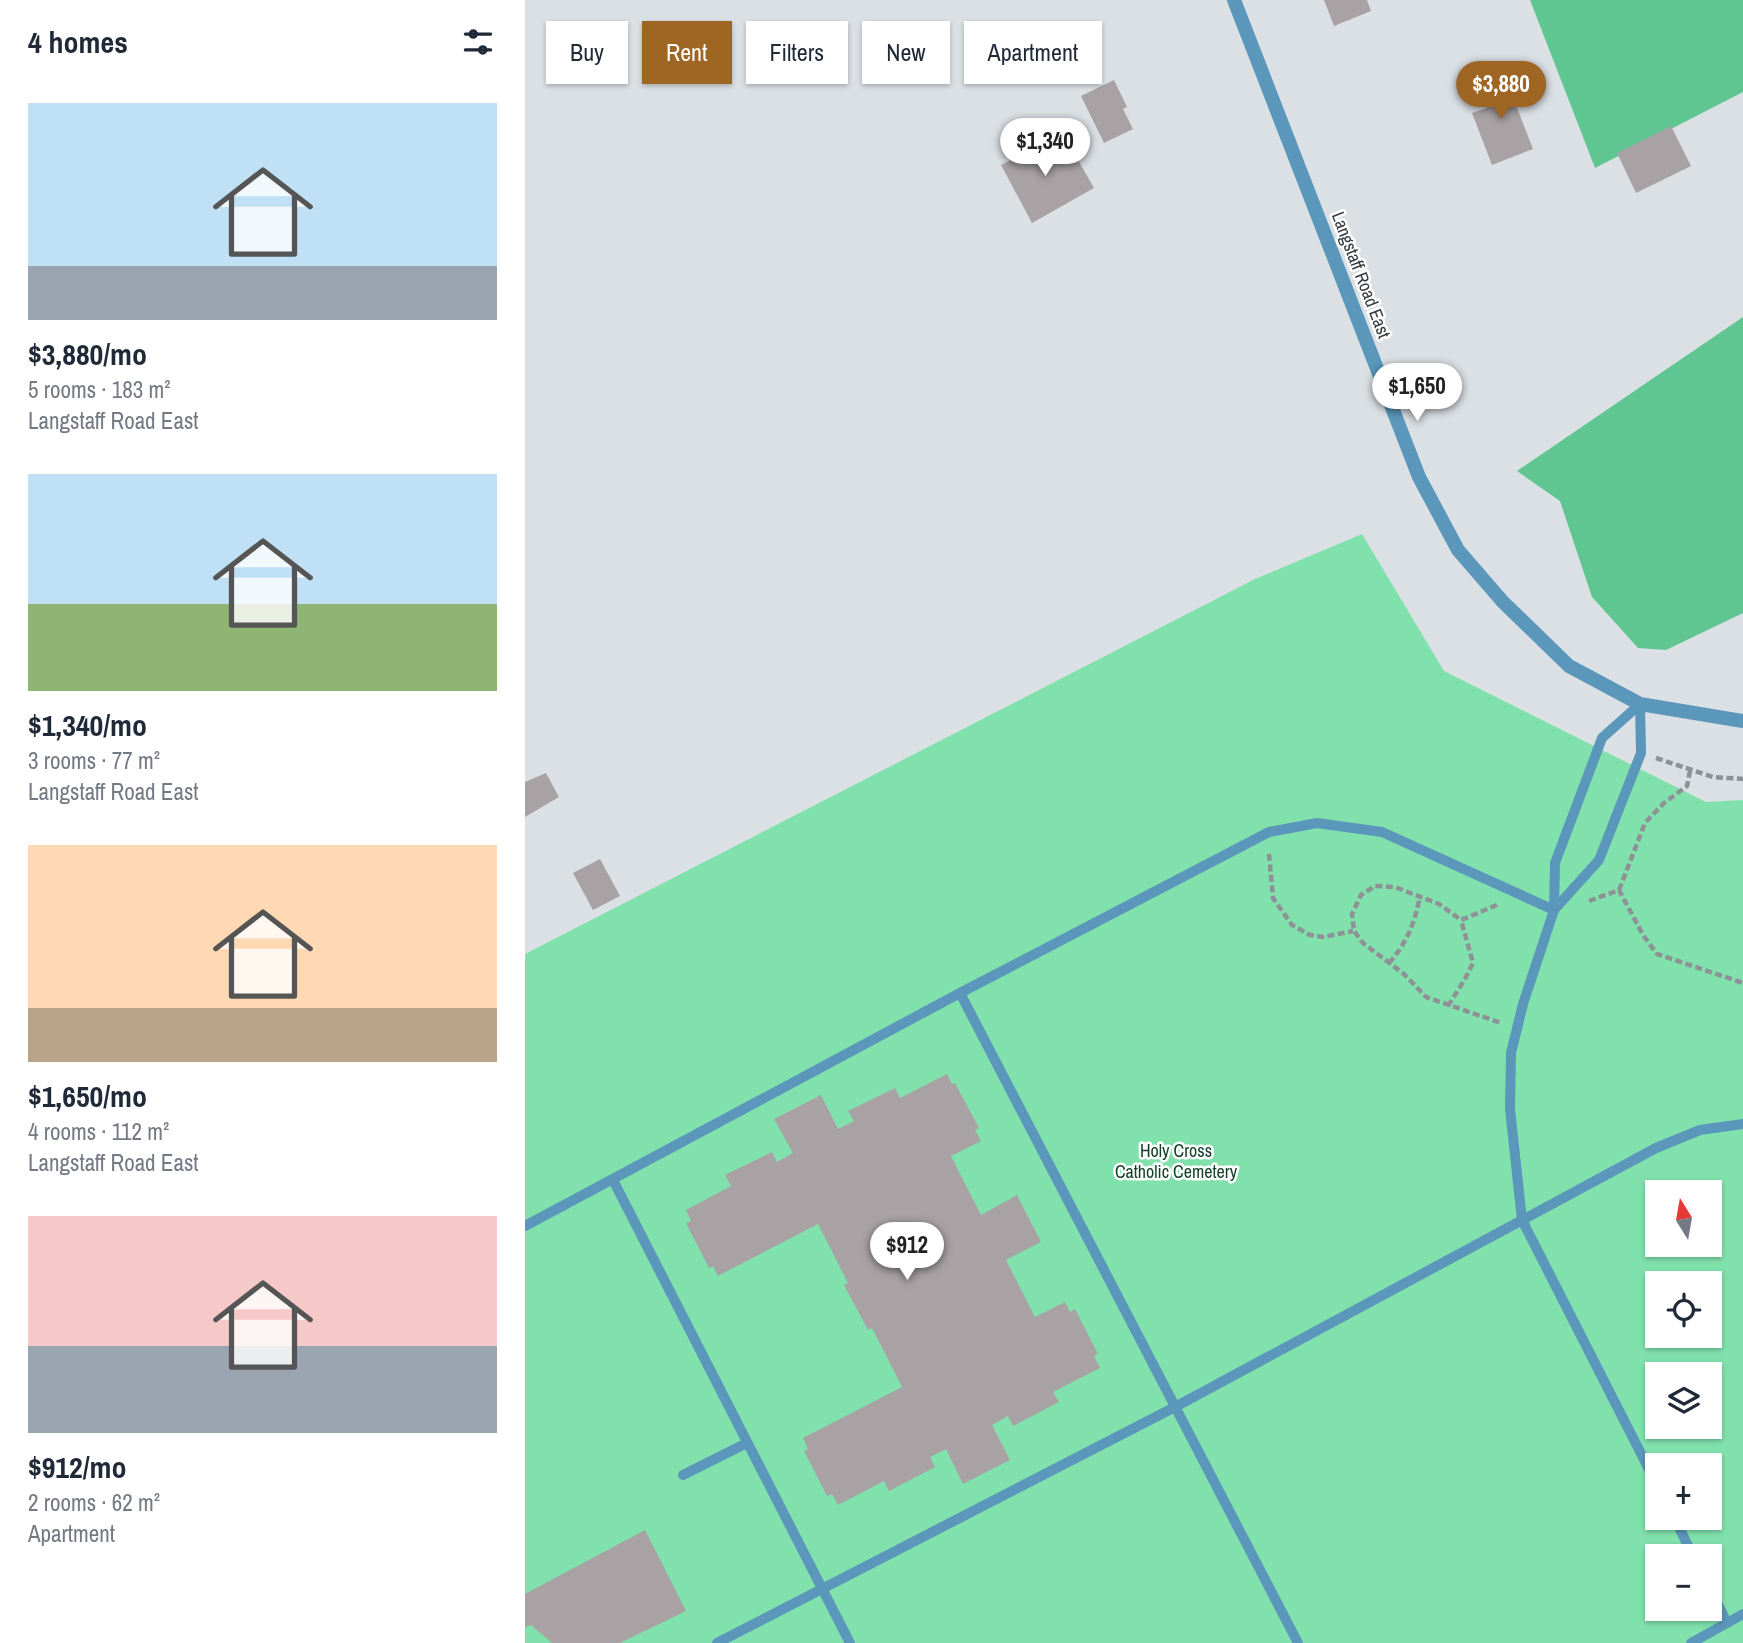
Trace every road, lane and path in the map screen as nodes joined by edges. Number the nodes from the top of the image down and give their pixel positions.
1 (1234, 0) edge
2 (1640, 705) junction
3 (1743, 720) edge
4 (1641, 753) junction
5 (1690, 771) junction
6 (1743, 779) edge
7 (1269, 832) junction
8 (1619, 890) junction
9 (1514, 892) junction
10 (1420, 896) junction
11 (1554, 910) junction
12 (1461, 920) junction
13 (1353, 931) junction
14 (1389, 962) junction
15 (1743, 983) edge
16 (960, 993) junction
17 (1448, 1006) junction
18 (1516, 1028) junction
19 (1743, 1124) edge
20 (613, 1180) junction
21 (1522, 1220) junction
22 (525, 1226) edge
23 (1175, 1407) junction
24 (747, 1443) junction
25 (1645, 1461) edge
26 (683, 1475) dead end
27 (822, 1589) junction
28 (1722, 1612) edge
29 (1743, 1614) edge
30 (1727, 1622) junction
31 (717, 1643) edge
32 (850, 1643) edge
33 (1298, 1643) edge
34 (1691, 1643) edge

1 - 2 street, Langstaff Road East
2 - 3 street, Langstaff Road East
2 - 4 lane
2 - 11 lane
4 - 5 path
4 - 11 lane
5 - 6 path
5 - 8 path
7 - 9 lane
7 - 13 path
7 - 16 lane
8 - 11 path
8 - 15 path
9 - 11 lane
9 - 12 path
10 - 12 path
10 - 13 path
10 - 14 path
11 - 18 lane
12 - 17 path
13 - 14 path
14 - 17 path
16 - 20 lane
16 - 23 lane
17 - 18 path
18 - 21 lane
19 - 21 lane
20 - 22 lane
20 - 24 lane
21 - 23 lane
21 - 25 lane
23 - 27 lane
23 - 33 lane
24 - 26 lane
24 - 27 lane
27 - 31 lane
27 - 32 lane
28 - 30 lane
29 - 30 lane
30 - 34 lane

